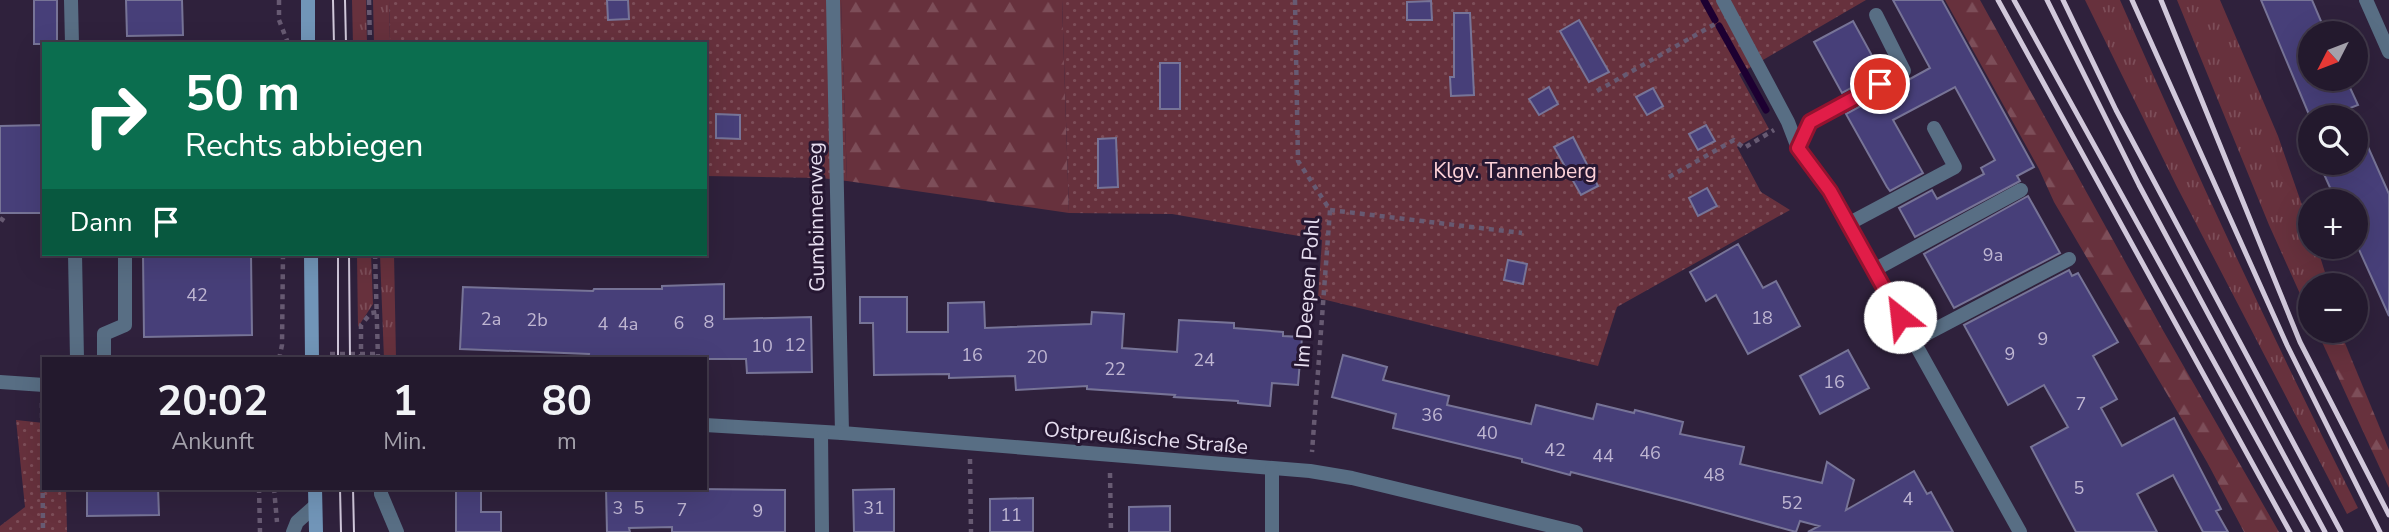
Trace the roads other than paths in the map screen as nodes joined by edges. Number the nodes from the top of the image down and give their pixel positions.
1 (71, 0) edge
2 (308, 0) edge
3 (832, 0) edge
4 (1723, 0) edge
5 (2366, 0) edge
6 (1876, 15) dead end
7 (72, 42) edge
8 (308, 42) edge
9 (2389, 52) edge
10 (1934, 128) dead end
11 (1798, 148) junction
12 (2021, 190) dead end
13 (1848, 224) junction
14 (75, 256) edge
15 (125, 256) edge
16 (311, 256) edge
17 (2069, 258) dead end
18 (1874, 270) junction
19 (1913, 341) junction
20 (77, 357) edge
21 (104, 357) edge
22 (312, 357) edge
23 (0, 382) edge
24 (42, 385) edge
25 (707, 425) edge
26 (821, 432) junction
27 (842, 433) junction
28 (1272, 469) junction
29 (315, 490) edge
30 (381, 490) edge
31 (315, 506) junction
32 (293, 532) edge
33 (316, 532) edge
34 (397, 532) edge
35 (822, 532) edge
36 (1272, 532) edge
37 (1576, 532) edge
38 (2020, 532) edge

1 - 7 street
2 - 8 main road
3 - 27 street, Gumbinnenweg
4 - 11 street
5 - 9 street
6 - 11 street
10 - 13 street
11 - 13 street
12 - 18 street
13 - 18 street
14 - 20 street
15 - 21 street
16 - 22 main road
17 - 19 street
18 - 19 street
19 - 38 street
23 - 24 street
25 - 26 street, Ostpreußische Straße
26 - 27 street, Ostpreußische Straße
26 - 35 street
27 - 28 street, Ostpreußische Straße
28 - 36 street
28 - 37 street, Ostpreußische Straße
29 - 31 main road
30 - 34 street
31 - 32 street
31 - 33 main road

